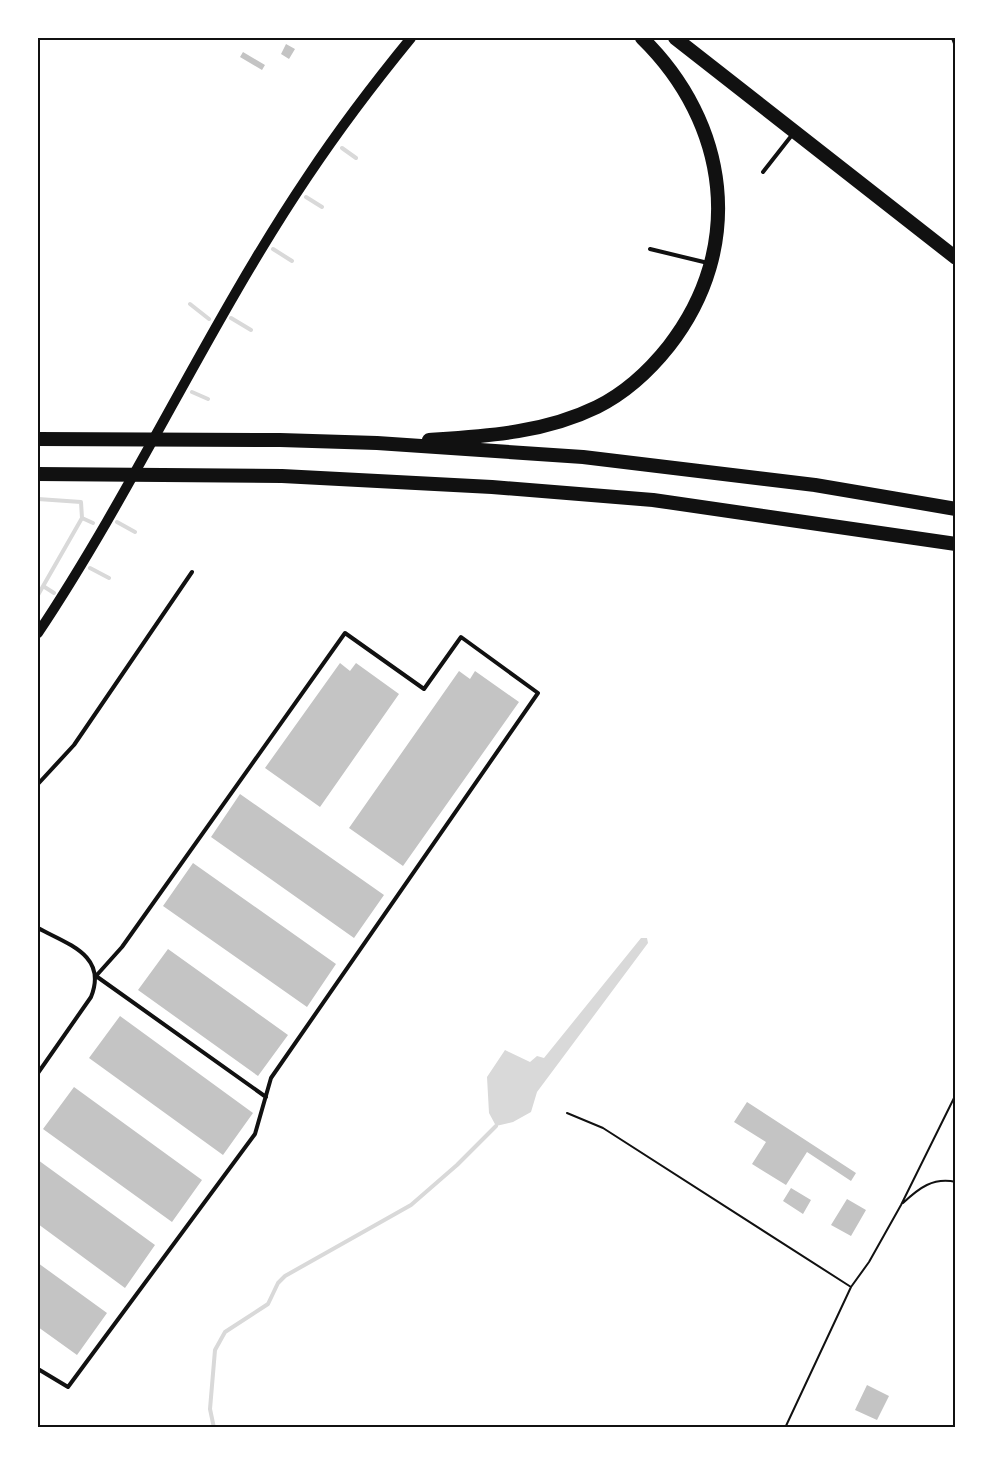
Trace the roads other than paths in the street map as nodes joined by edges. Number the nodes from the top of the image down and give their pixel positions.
1 (411, 38) edge
2 (642, 38) edge
3 (675, 38) edge
4 (953, 38) edge
5 (956, 46) edge
6 (795, 132) junction
7 (764, 172) dead end
8 (650, 249) dead end
9 (956, 258) edge
10 (711, 264) junction
11 (38, 439) edge
12 (377, 443) junction
13 (38, 474) edge
14 (956, 509) edge
15 (956, 544) edge
16 (192, 572) dead end
17 (38, 633) edge
18 (38, 784) edge
19 (38, 928) edge
20 (96, 976) junction
21 (38, 1073) edge
22 (266, 1097) junction
23 (38, 1369) edge

1 - 17 main road
2 - 10 highway
3 - 6 highway
4 - 5 lane
6 - 7 lane
6 - 9 highway
8 - 10 lane
10 - 12 highway
11 - 12 highway
12 - 14 highway
13 - 15 highway
16 - 18 lane
19 - 20 lane
20 - 21 lane
20 - 22 lane
20 - 22 lane
22 - 23 lane

